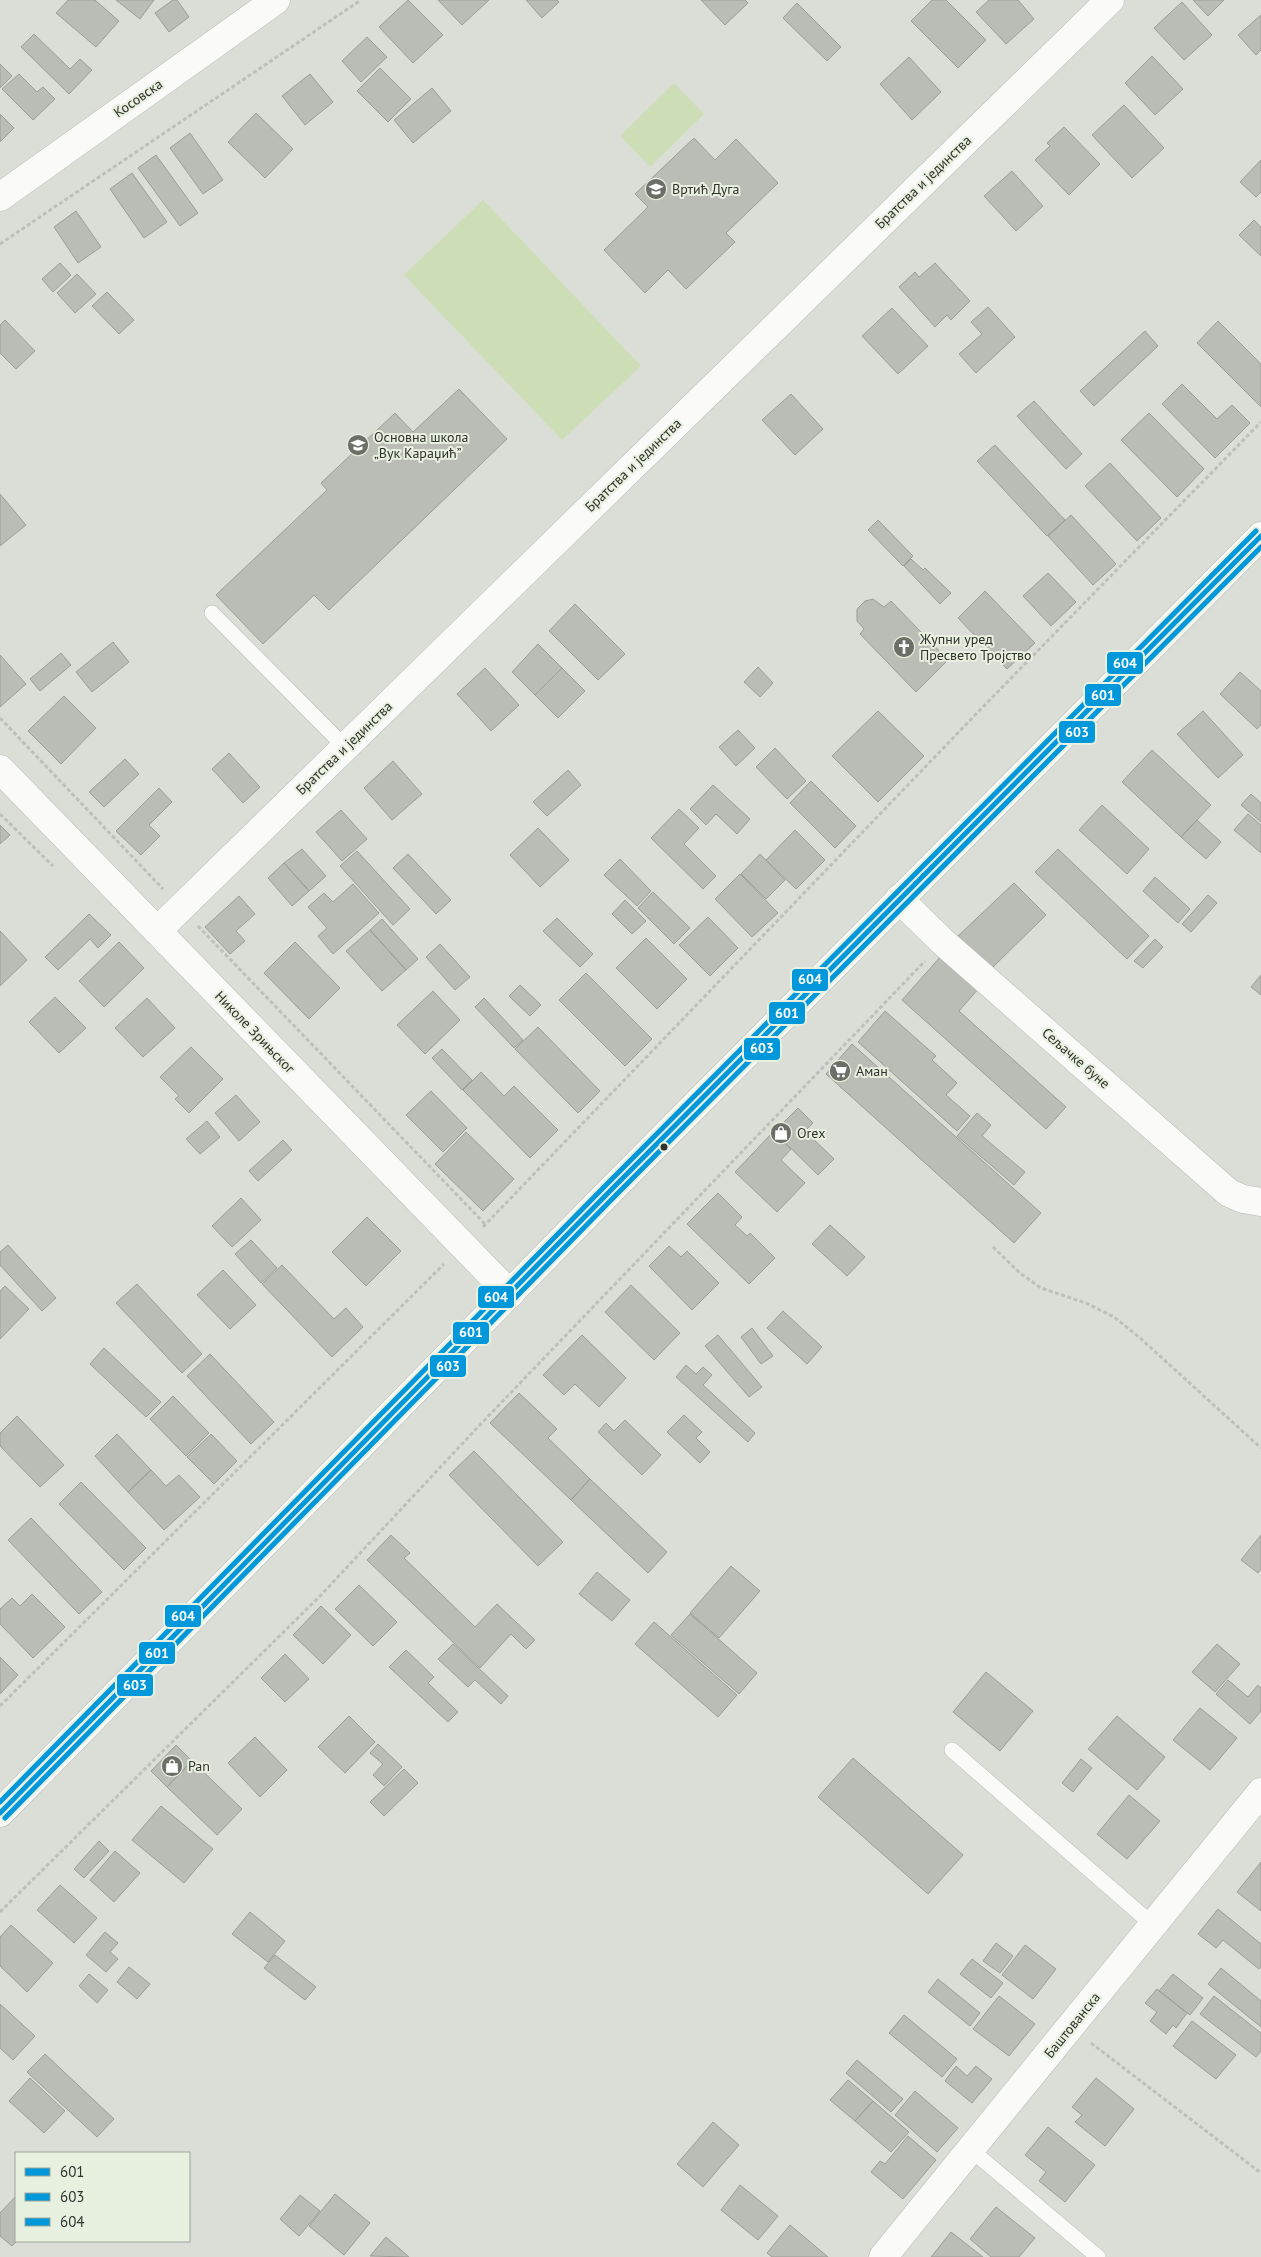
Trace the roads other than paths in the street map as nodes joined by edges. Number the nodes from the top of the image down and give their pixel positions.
1 (276, 0) edge
2 (1110, 0) edge
3 (0, 197) edge
4 (1261, 536) edge
5 (212, 613) dead end
6 (344, 747) junction
7 (0, 769) edge
8 (898, 899) junction
9 (157, 931) junction
10 (1261, 1202) edge
11 (510, 1294) junction
12 (952, 1750) dead end
13 (1261, 1792) edge
14 (0, 1813) edge
15 (1153, 1925) junction
16 (970, 2149) junction
17 (883, 2257) edge
18 (1098, 2257) edge

1 - 3 street, Косовска
2 - 6 street, Братства и јединства
4 - 8 street
5 - 6 lane
6 - 9 street, Братства и јединства
7 - 9 street, Николе Зрињског
8 - 10 street, Сељачке буне
8 - 11 street
9 - 11 street, Николе Зрињског
11 - 14 street
12 - 15 lane
13 - 15 street, Баштованска
15 - 16 street, Баштованска
16 - 17 street, Баштованска
16 - 18 lane

